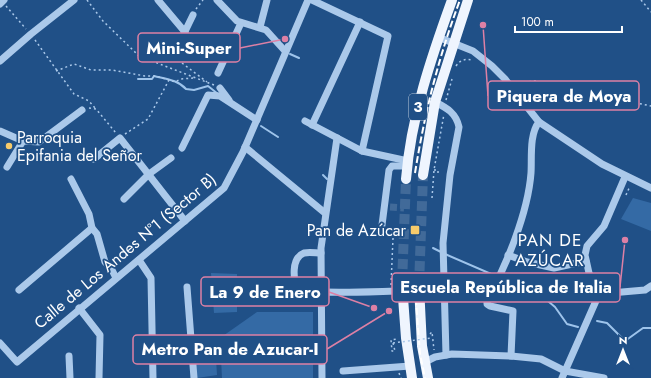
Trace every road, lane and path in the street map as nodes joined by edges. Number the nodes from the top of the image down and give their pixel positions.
1 (74, 0) edge
2 (87, 0) edge
3 (158, 0) edge
4 (203, 0) edge
5 (217, 0) edge
6 (267, 0) edge
7 (308, 0) edge
8 (312, 0) edge
9 (452, 0) edge
10 (468, 0) edge
11 (641, 0) edge
12 (2, 2) edge
13 (651, 12) edge
14 (193, 15) joint
15 (360, 22) junction
16 (241, 23) junction
17 (260, 27) junction
18 (185, 32) junction
19 (31, 34) junction
20 (438, 37) junction
21 (454, 42) junction
22 (285, 51) junction
23 (173, 56) joint
24 (0, 61) edge
25 (56, 71) junction
26 (218, 73) dead end
27 (195, 78) junction
28 (169, 80) junction
29 (220, 88) junction
30 (514, 91) junction
31 (230, 102) junction
32 (435, 102) junction
33 (651, 106) edge
34 (445, 107) junction
35 (96, 109) junction
36 (82, 110) joint
37 (257, 120) junction
38 (305, 121) dead end
39 (539, 122) junction
40 (312, 125) junction
41 (0, 131) edge
42 (120, 138) junction
43 (337, 138) junction
44 (22, 141) junction
45 (245, 147) junction
46 (182, 148) dead end
47 (362, 151) junction
48 (171, 158) dead end
49 (94, 159) dead end
50 (407, 164) junction
51 (7, 167) dead end
52 (434, 170) junction
53 (149, 174) junction
54 (438, 174) dead end
55 (423, 175) tunnel mouth
56 (625, 177) junction
57 (71, 179) dead end
58 (406, 179) tunnel mouth
59 (631, 184) dead end
60 (650, 186) edge
61 (625, 197) dead end
62 (432, 198) dead end
63 (124, 199) dead end
64 (325, 213) junction
65 (185, 221) junction
66 (382, 225) dead end
67 (92, 228) junction
68 (393, 238) dead end
69 (321, 253) junction
70 (508, 255) junction
71 (139, 260) junction
72 (586, 261) junction
73 (116, 278) junction
74 (419, 286) tunnel mouth
75 (651, 286) edge
76 (187, 287) dead end
77 (402, 287) joint
78 (19, 290) dead end
79 (322, 291) junction
80 (391, 291) junction
81 (599, 294) junction
82 (79, 308) junction
83 (391, 340) dead end
84 (0, 343) edge
85 (434, 352) dead end
86 (446, 355) junction
87 (69, 356) dead end
88 (511, 356) junction
89 (425, 362) junction
90 (410, 366) junction
91 (343, 371) dead end
92 (563, 375) edge
93 (584, 377) edge
94 (70, 378) edge
95 (99, 378) edge
96 (153, 378) edge
97 (194, 378) edge
98 (322, 378) edge
99 (412, 378) edge
100 (428, 378) edge
101 (604, 378) edge

1 - 19 street
2 - 27 path
3 - 18 street
4 - 14 path
5 - 16 street
6 - 17 street
7 - 22 street, Calle de Los Andes N°1 (Sector B)
8 - 15 street
9 - 20 main road, 3
10 - 21 main road, 3
11 - 13 path
12 - 19 path
14 - 18 street
15 - 40 street
15 - 47 street
16 - 17 street
16 - 26 street
17 - 22 street
18 - 23 street
19 - 24 street
19 - 25 path
20 - 21 street
20 - 50 main road, 3
21 - 30 street
21 - 32 main road, 3
22 - 37 street, Calle de Los Andes N°1 (Sector B)
23 - 29 path
25 - 28 path
25 - 35 path
27 - 28 path
27 - 29 path
28 - 42 path
29 - 31 street
30 - 33 path
30 - 39 street
31 - 37 street
31 - 46 street
32 - 34 street
32 - 55 main road, 3
34 - 52 path
34 - 86 street
35 - 36 path
35 - 42 path
36 - 44 street
37 - 45 street, Calle de Los Andes N°1 (Sector B)
38 - 40 street
39 - 56 street
39 - 70 street
40 - 43 street
41 - 44 street
42 - 49 street
42 - 53 street
43 - 47 street
43 - 64 street
44 - 51 street
45 - 64 street
45 - 65 street, Calle de Los Andes N°1 (Sector B)
47 - 50 street
48 - 53 street
50 - 58 main road, 3
50 - 66 street
52 - 54 path
52 - 62 path
53 - 63 street
53 - 65 street
56 - 60 street
56 - 72 street
57 - 67 street
59 - 61 path
64 - 69 street
65 - 71 street, Calle de Los Andes N°1 (Sector B)
67 - 73 street
67 - 78 street
68 - 80 path
69 - 79 street
69 - 79 street
70 - 72 street
70 - 88 street
71 - 73 street, Calle de Los Andes N°1 (Sector B)
71 - 96 street
72 - 81 street
73 - 82 street, Calle de Los Andes N°1 (Sector B)
74 - 89 main road
75 - 81 street
76 - 97 street
77 - 80 street
77 - 90 main road
79 - 80 street
79 - 98 street
81 - 92 street
82 - 84 street, Calle de Los Andes N°1 (Sector B)
82 - 95 street
83 - 85 path, bridge
86 - 88 street
86 - 89 street
87 - 94 street
88 - 92 street
89 - 100 main road
90 - 91 street
90 - 99 main road
92 - 93 street
93 - 101 street

